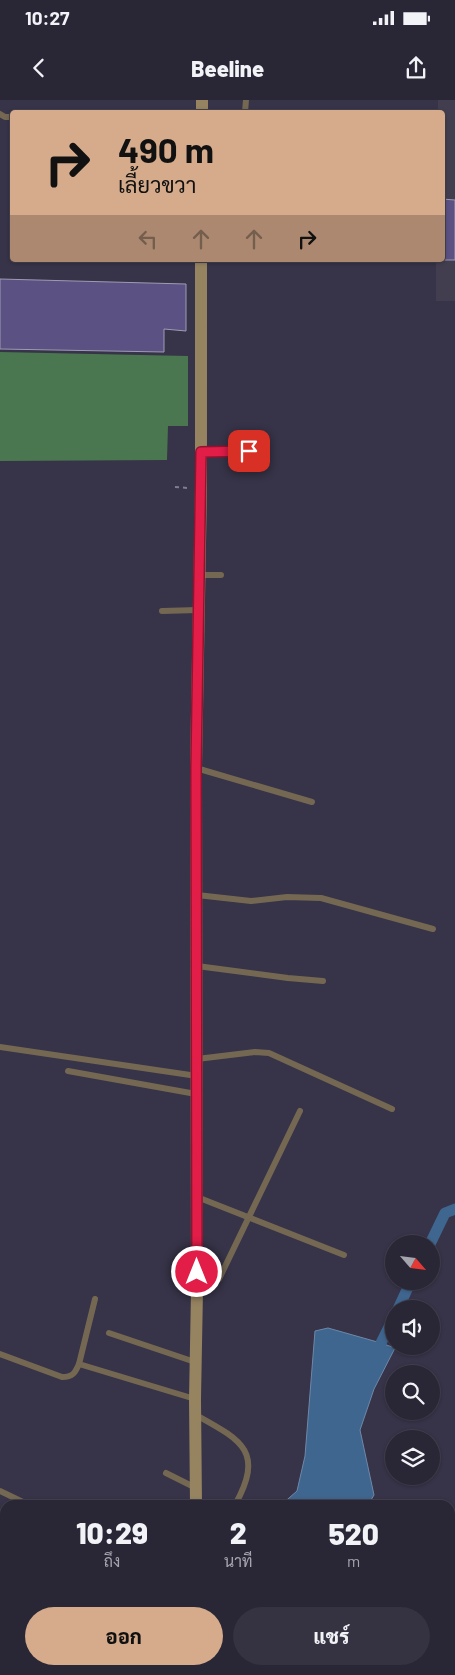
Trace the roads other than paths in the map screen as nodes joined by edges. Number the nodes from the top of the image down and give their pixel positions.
1 (201, 262) edge
2 (249, 451) dead end
3 (201, 452) junction
4 (198, 575) junction
5 (221, 575) dead end
6 (198, 610) junction
7 (162, 611) dead end
8 (196, 768) junction
9 (312, 802) dead end
10 (197, 895) junction
11 (432, 929) dead end
12 (197, 966) junction
13 (323, 981) dead end
14 (0, 1047) edge
15 (197, 1059) junction
16 (68, 1071) dead end
17 (197, 1076) junction
18 (196, 1094) junction
19 (392, 1109) dead end
20 (300, 1111) dead end
21 (197, 1197) junction
22 (248, 1218) junction
23 (344, 1256) dead end
24 (219, 1278) dead end
25 (95, 1299) dead end
26 (109, 1333) dead end
27 (0, 1354) edge
28 (196, 1362) junction
29 (79, 1364) junction
30 (195, 1399) junction
31 (195, 1415) junction
32 (166, 1473) dead end
33 (196, 1488) junction
34 (0, 1491) edge
35 (18, 1500) edge
36 (196, 1500) edge
37 (238, 1500) edge

1 - 3 street
2 - 3 lane
3 - 4 street
4 - 5 lane
4 - 6 street
6 - 7 lane
6 - 8 street
8 - 9 lane
8 - 10 street
10 - 11 lane
10 - 12 street
12 - 13 lane
12 - 15 street
14 - 17 lane
15 - 17 street
15 - 19 lane
16 - 18 lane
17 - 18 street
18 - 21 street
20 - 22 lane
21 - 22 lane
21 - 28 street
22 - 23 lane
22 - 24 lane
25 - 29 lane
26 - 28 lane
27 - 29 lane
28 - 30 street
29 - 30 lane
30 - 31 street
31 - 33 street
31 - 37 lane
32 - 33 lane
33 - 36 street
34 - 35 lane

